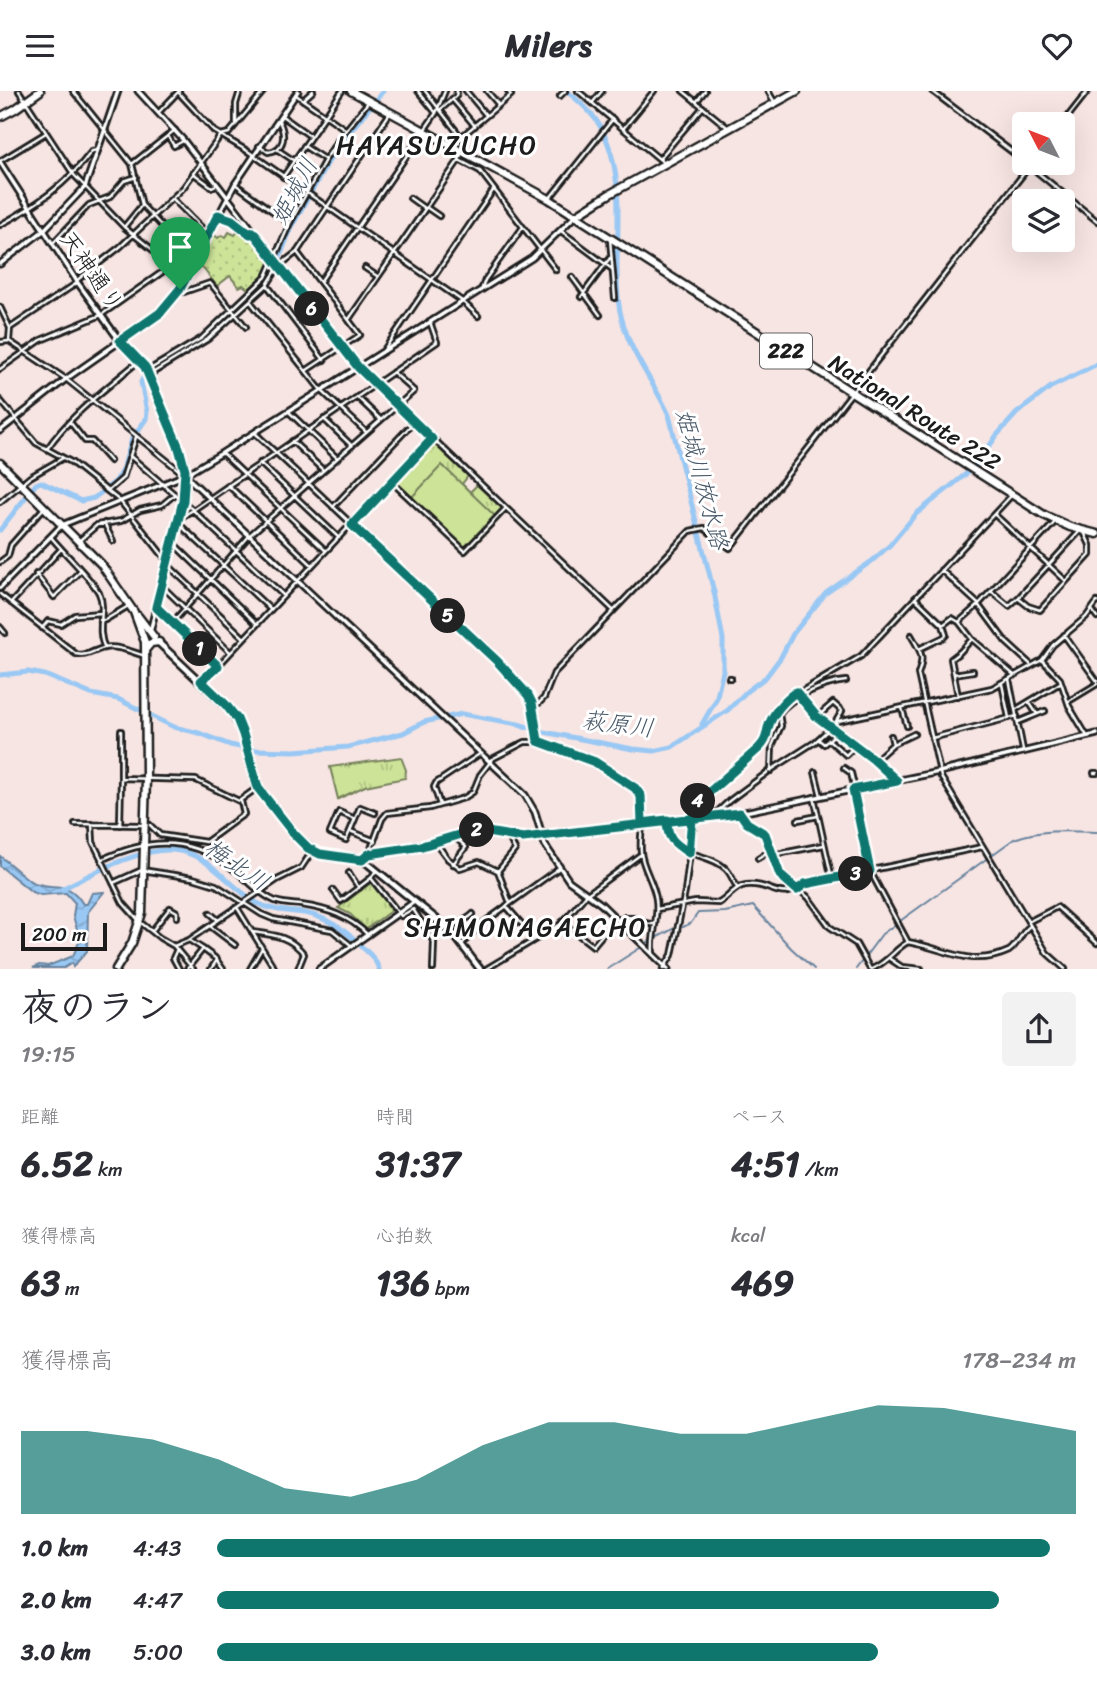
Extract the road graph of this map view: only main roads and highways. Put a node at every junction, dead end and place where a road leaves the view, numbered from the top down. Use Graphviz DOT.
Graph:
graph roads {
  1 [pos="40,91"];
  2 [pos="351,91"];
  3 [pos="797,91"];
  4 [pos="0,117"];
  5 [pos="586,208"];
  6 [pos="575,216"];
  7 [pos="587,225"];
  8 [pos="0,463"];
  9 [pos="1097,534"];
  10 [pos="132,609"];
  11 [pos="153,622"];
  12 [pos="144,623"];
  13 [pos="144,637"];
  14 [pos="154,637"];
  15 [pos="146,653"];
  16 [pos="116,968"];
  17 [pos="480,968"];
  1 -- 4 [label="highway"];
  2 -- 6 [label="highway, 222"];
  3 -- 5 [label="highway"];
  5 -- 6 [label="highway"];
  5 -- 7 [label="highway"];
  6 -- 7 [label="highway, 222"];
  7 -- 9 [label="highway, National Route 222 / 222"];
  8 -- 10 [label="highway"];
  10 -- 12 [label="highway"];
  10 -- 13 [label="highway"];
  11 -- 12 [label="highway"];
  12 -- 14 [label="highway"];
  13 -- 14 [label="main road"];
  13 -- 15 [label="highway"];
  14 -- 15 [label="highway"];
  14 -- 17 [label="main road"];
  15 -- 16 [label="highway"];
}
